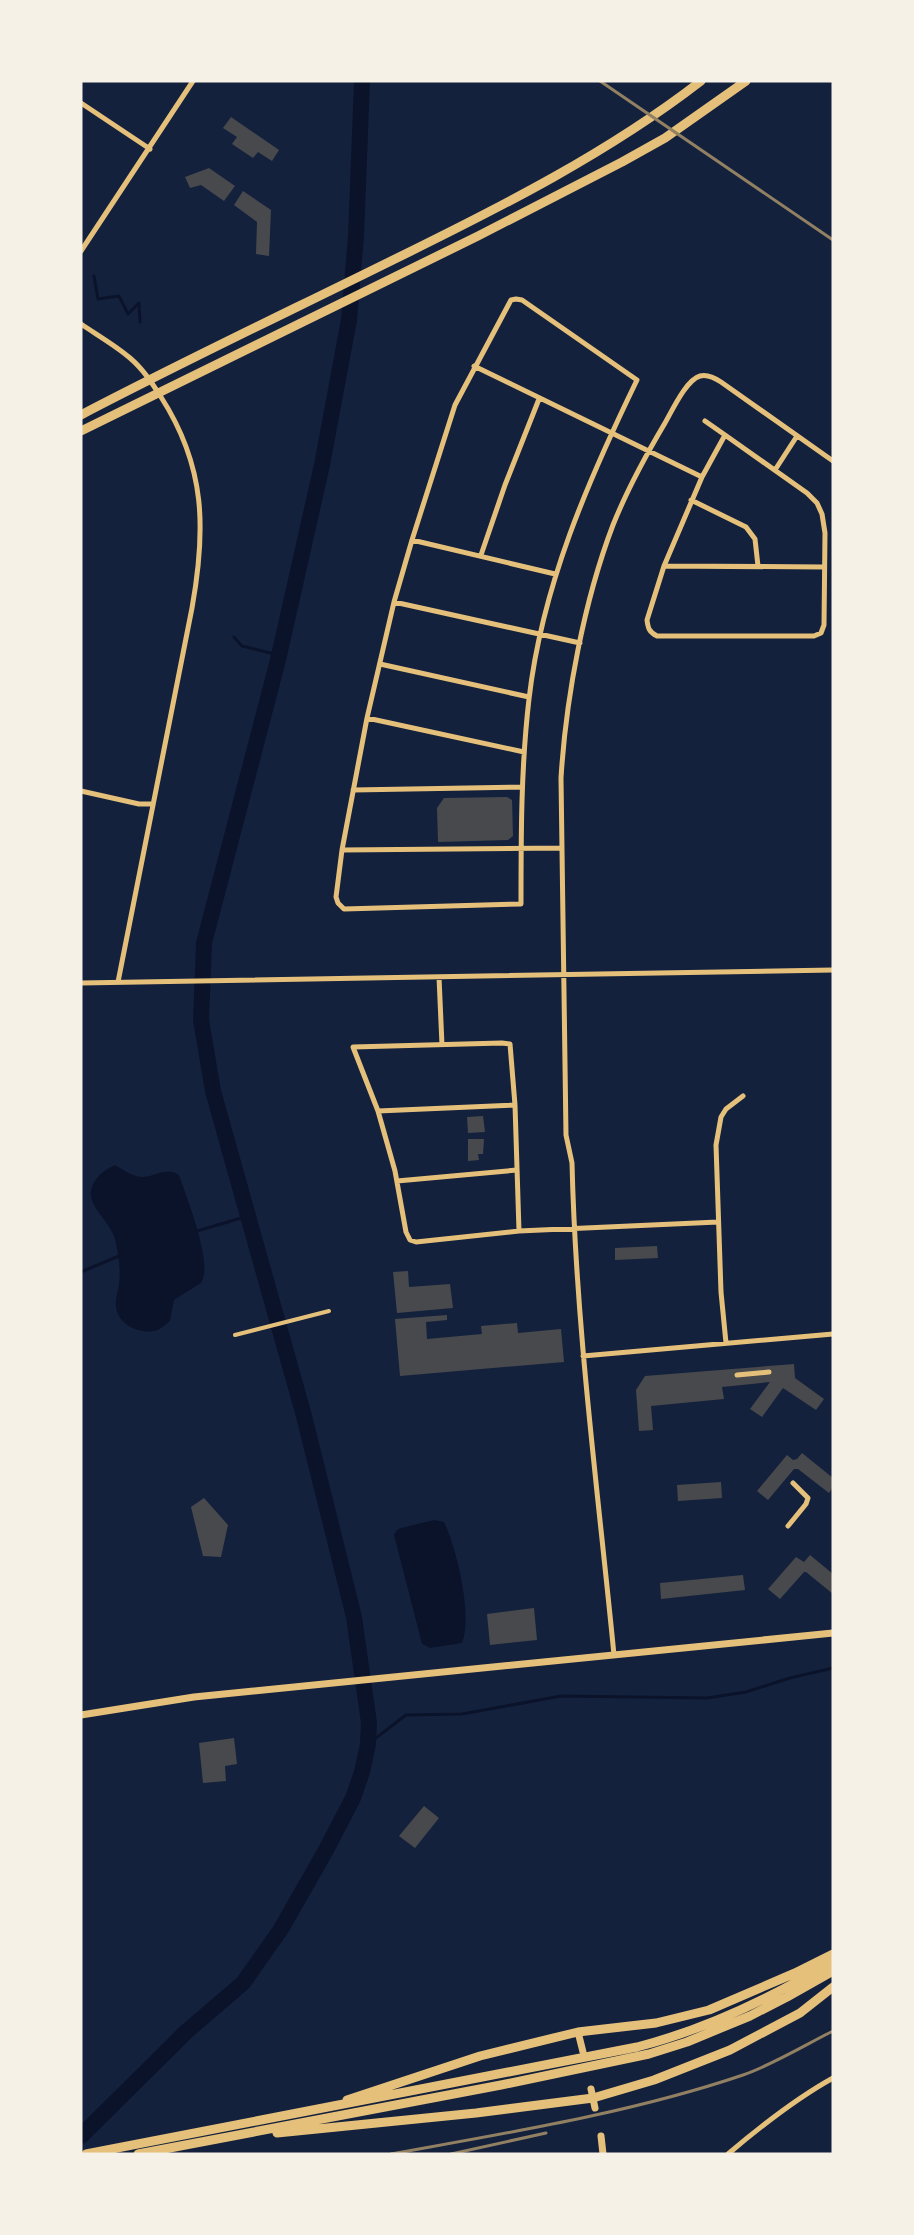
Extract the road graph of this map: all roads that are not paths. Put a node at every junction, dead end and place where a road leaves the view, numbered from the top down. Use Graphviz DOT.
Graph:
graph roads {
  1 [pos="193,81"];
  2 [pos="701,81"];
  3 [pos="746,81"];
  4 [pos="81,103"];
  5 [pos="150,149"];
  6 [pos="81,251"];
  7 [pos="81,324"];
  8 [pos="474,366"];
  9 [pos="539,399"];
  10 [pos="81,415"];
  11 [pos="705,421"];
  12 [pos="81,431"];
  13 [pos="612,433"];
  14 [pos="725,435"];
  15 [pos="797,436"];
  16 [pos="649,451"];
  17 [pos="833,461"];
  18 [pos="775,471"];
  19 [pos="702,477"];
  20 [pos="692,500"];
  21 [pos="412,540"];
  22 [pos="482,555"];
  23 [pos="664,566"];
  24 [pos="758,566"];
  25 [pos="824,567"];
  26 [pos="555,574"];
  27 [pos="394,602"];
  28 [pos="541,634"];
  29 [pos="580,643"];
  30 [pos="380,664"];
  31 [pos="529,697"];
  32 [pos="368,718"];
  33 [pos="524,752"];
  34 [pos="521,787"];
  35 [pos="353,790"];
  36 [pos="81,791"];
  37 [pos="152,804"];
  38 [pos="521,848"];
  39 [pos="561,848"];
  40 [pos="342,850"];
  41 [pos="833,970"];
  42 [pos="565,975"];
  43 [pos="439,977"];
  44 [pos="118,982"];
  45 [pos="81,983"];
  46 [pos="442,1045"];
  47 [pos="743,1096"];
  48 [pos="514,1105"];
  49 [pos="378,1111"];
  50 [pos="517,1170"];
  51 [pos="397,1181"];
  52 [pos="718,1222"];
  53 [pos="574,1228"];
  54 [pos="519,1231"];
  55 [pos="329,1311"];
  56 [pos="833,1334"];
  57 [pos="235,1335"];
  58 [pos="726,1343"];
  59 [pos="583,1356"];
  60 [pos="769,1372"];
  61 [pos="738,1375"];
  62 [pos="793,1483"];
  63 [pos="788,1526"];
  64 [pos="833,1634"];
  65 [pos="614,1655"];
  66 [pos="81,1715"];
  67 [pos="833,1954"];
  68 [pos="833,1961"];
  69 [pos="833,1971"];
  70 [pos="833,1987"];
  71 [pos="578,2032"];
  72 [pos="583,2052"];
  73 [pos="833,2078"];
  74 [pos="592,2093"];
  75 [pos="596,2108"];
  76 [pos="274,2119"];
  77 [pos="601,2136"];
  78 [pos="221,2138"];
  79 [pos="155,2146"];
  80 [pos="86,2154"];
  81 [pos="138,2154"];
  82 [pos="603,2154"];
  83 [pos="728,2154"];
  1 -- 5 [label="street"];
  2 -- 10 [label="main road"];
  3 -- 12 [label="main road"];
  4 -- 5 [label="street"];
  5 -- 6 [label="street"];
  7 -- 37 [label="street"];
  8 -- 9 [label="street"];
  8 -- 13 [label="street"];
  8 -- 21 [label="street"];
  9 -- 13 [label="street"];
  9 -- 22 [label="street"];
  11 -- 14 [label="street"];
  13 -- 16 [label="street"];
  13 -- 26 [label="street"];
  14 -- 18 [label="street"];
  14 -- 19 [label="street"];
  15 -- 16 [label="street"];
  15 -- 17 [label="street"];
  15 -- 18 [label="street"];
  16 -- 19 [label="street"];
  16 -- 29 [label="street"];
  18 -- 25 [label="street"];
  19 -- 20 [label="street"];
  20 -- 23 [label="street"];
  20 -- 24 [label="street"];
  21 -- 22 [label="street"];
  21 -- 27 [label="street"];
  22 -- 26 [label="street"];
  23 -- 24 [label="street"];
  23 -- 25 [label="street"];
  24 -- 25 [label="street"];
  26 -- 28 [label="street"];
  27 -- 28 [label="street"];
  27 -- 30 [label="street"];
  28 -- 29 [label="street"];
  28 -- 31 [label="street"];
  29 -- 39 [label="street"];
  30 -- 31 [label="street"];
  30 -- 32 [label="street"];
  31 -- 33 [label="street"];
  32 -- 33 [label="street"];
  32 -- 35 [label="street"];
  33 -- 34 [label="street"];
  34 -- 35 [label="street"];
  34 -- 38 [label="street"];
  35 -- 40 [label="street"];
  36 -- 37 [label="street"];
  37 -- 44 [label="street"];
  38 -- 39 [label="street"];
  38 -- 40 [label="street"];
  38 -- 40 [label="street"];
  39 -- 42 [label="street"];
  41 -- 42 [label="street"];
  42 -- 43 [label="street"];
  42 -- 53 [label="street"];
  43 -- 44 [label="street"];
  43 -- 46 [label="street"];
  44 -- 45 [label="street"];
  46 -- 48 [label="street"];
  46 -- 49 [label="street"];
  47 -- 52 [label="street"];
  48 -- 49 [label="street"];
  48 -- 50 [label="street"];
  49 -- 51 [label="street"];
  50 -- 51 [label="street"];
  50 -- 54 [label="street"];
  51 -- 54 [label="street"];
  52 -- 53 [label="street"];
  52 -- 58 [label="street"];
  53 -- 54 [label="street"];
  53 -- 59 [label="street"];
  55 -- 57 [label="street"];
  56 -- 58 [label="street"];
  58 -- 59 [label="street"];
  59 -- 65 [label="street"];
  60 -- 61 [label="street"];
  62 -- 63 [label="street"];
  64 -- 65 [label="street"];
  65 -- 66 [label="street"];
  67 -- 71 [label="main road"];
  68 -- 76 [label="main road"];
  69 -- 78 [label="main road"];
  70 -- 74 [label="main road"];
  71 -- 72 [label="street"];
  71 -- 76 [label="main road"];
  73 -- 83 [label="street"];
  74 -- 75 [label="street"];
  74 -- 78 [label="main road"];
  76 -- 79 [label="main road"];
  77 -- 82 [label="street"];
  78 -- 79 [label="main road"];
  79 -- 80 [label="main road"];
  79 -- 81 [label="main road"];
}
